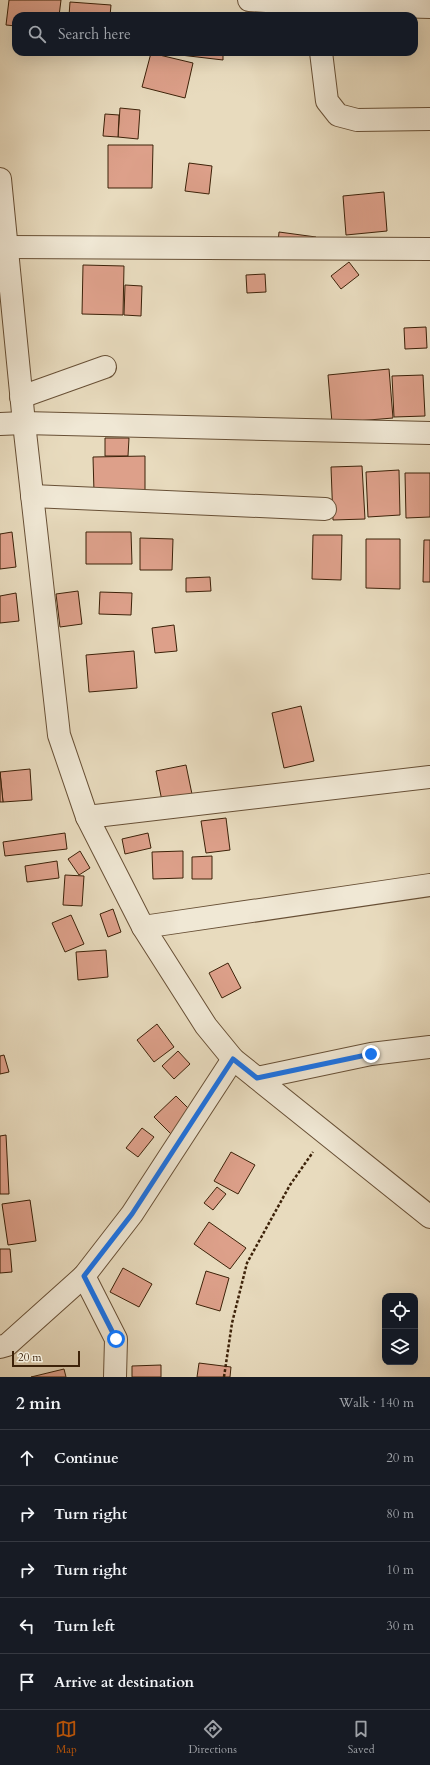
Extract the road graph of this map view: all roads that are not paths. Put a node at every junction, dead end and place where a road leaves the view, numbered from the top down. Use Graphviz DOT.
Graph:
graph roads {
  1 [pos="248,0"];
  2 [pos="430,7"];
  3 [pos="315,10"];
  4 [pos="321,56"];
  5 [pos="430,119"];
  6 [pos="0,179"];
  7 [pos="7,247"];
  8 [pos="430,250"];
  9 [pos="104,367"];
  10 [pos="21,397"];
  11 [pos="24,423"];
  12 [pos="0,424"];
  13 [pos="430,433"];
  14 [pos="32,496"];
  15 [pos="325,510"];
  16 [pos="430,777"];
  17 [pos="87,817"];
  18 [pos="430,885"];
  19 [pos="144,927"];
  20 [pos="430,1047"];
  21 [pos="233,1059"];
  22 [pos="257,1078"];
  23 [pos="425,1209"];
  24 [pos="84,1276"];
  25 [pos="0,1347"];
  26 [pos="116,1377"];
  1 -- 3 [label="street"];
  2 -- 3 [label="street"];
  4 -- 5 [label="street"];
  6 -- 7 [label="street"];
  7 -- 8 [label="street"];
  7 -- 10 [label="street"];
  9 -- 10 [label="street"];
  10 -- 11 [label="street"];
  11 -- 12 [label="street"];
  11 -- 13 [label="street"];
  11 -- 14 [label="street"];
  14 -- 15 [label="street"];
  14 -- 17 [label="street"];
  16 -- 17 [label="street"];
  17 -- 19 [label="street"];
  18 -- 19 [label="street"];
  19 -- 21 [label="street"];
  20 -- 22 [label="street"];
  21 -- 22 [label="street"];
  21 -- 24 [label="street"];
  22 -- 23 [label="street"];
  24 -- 25 [label="street"];
  24 -- 26 [label="street"];
}
